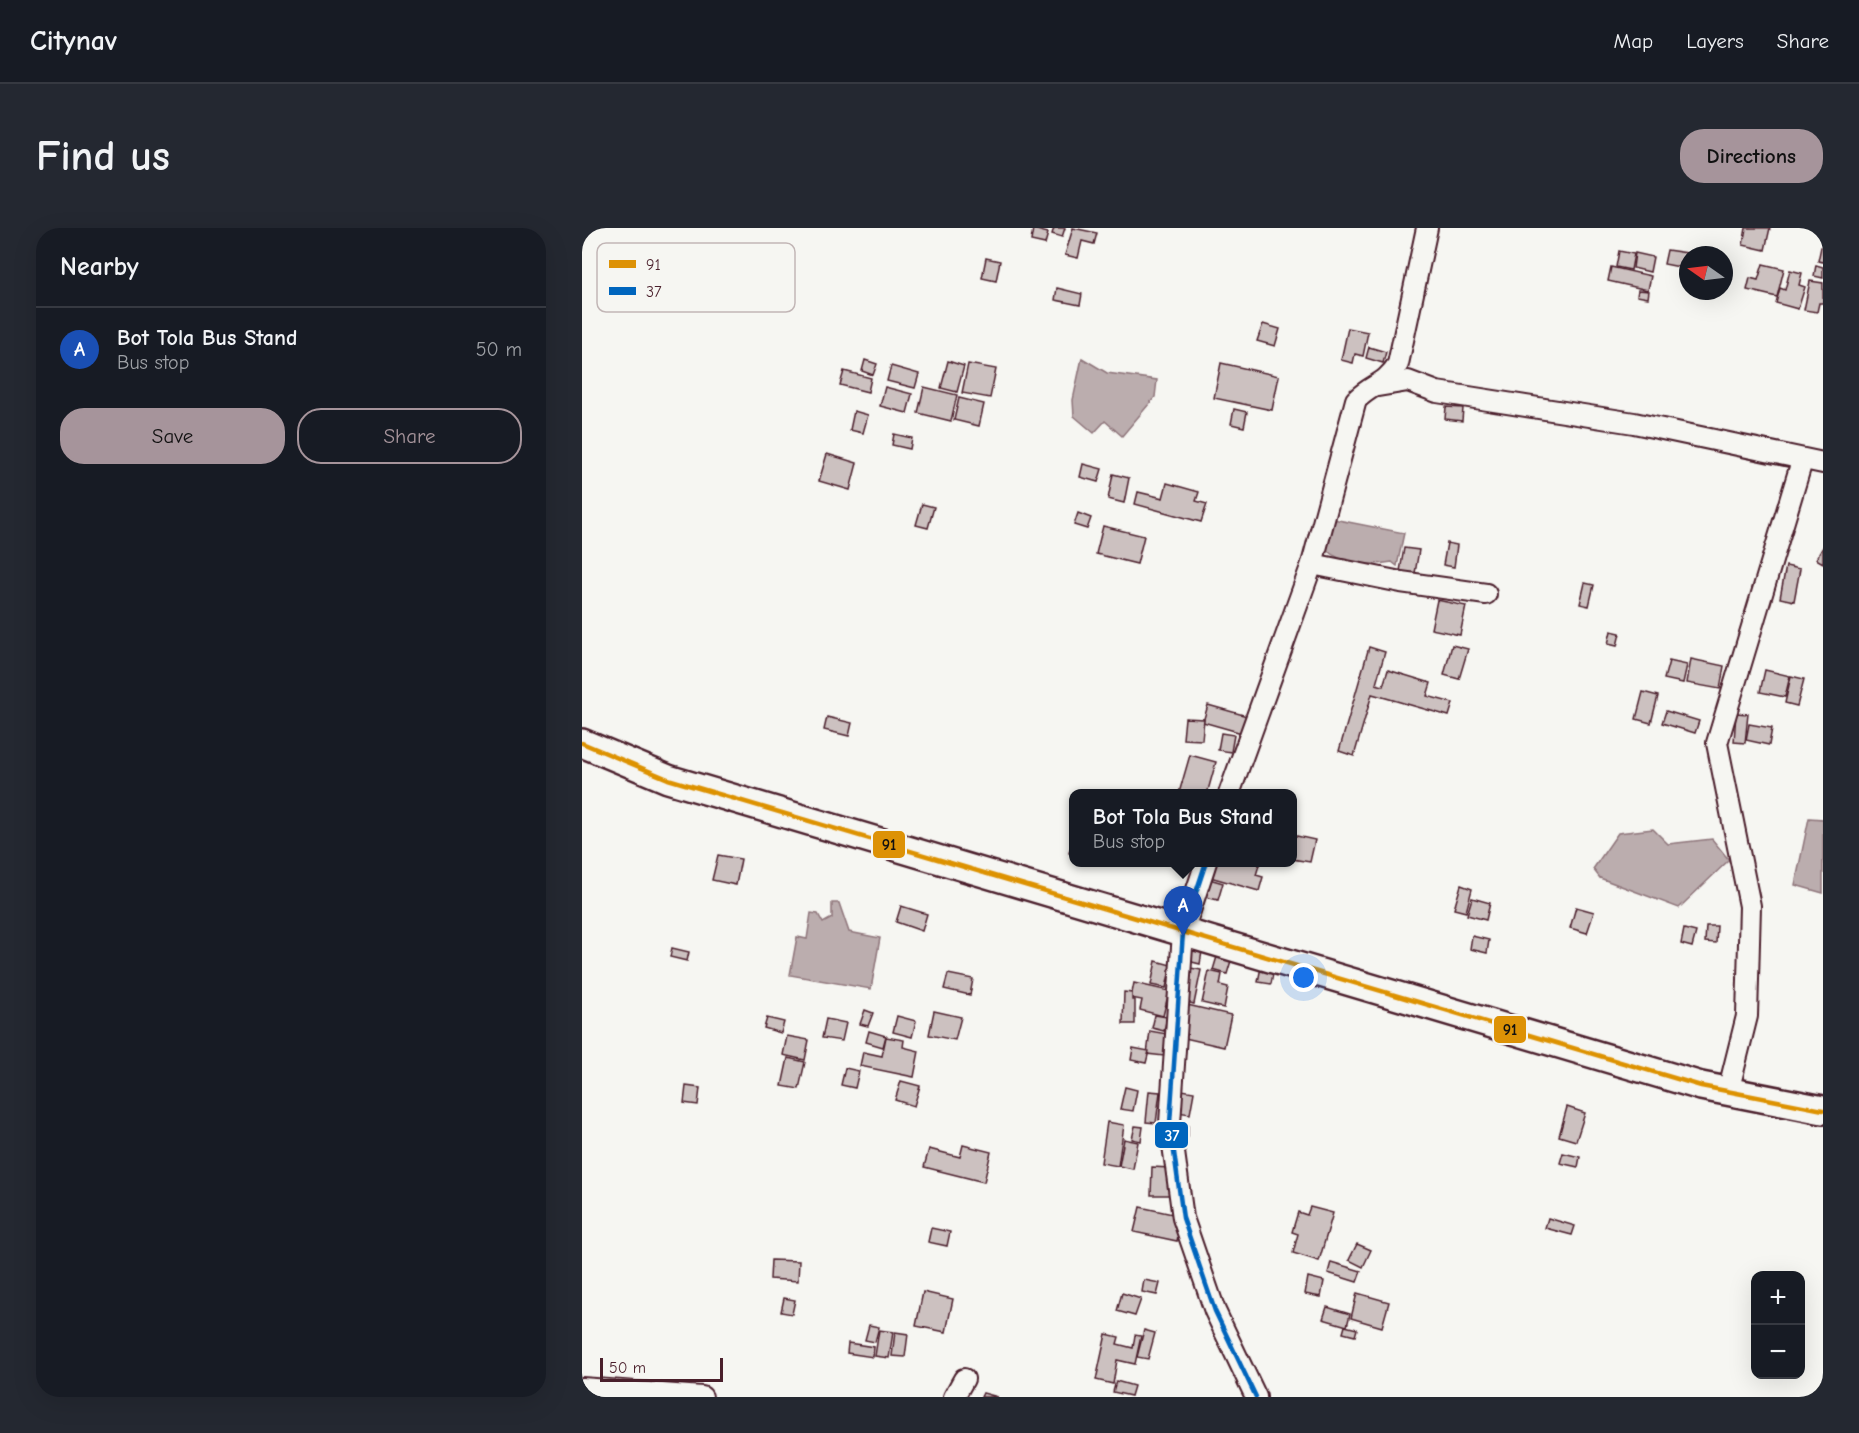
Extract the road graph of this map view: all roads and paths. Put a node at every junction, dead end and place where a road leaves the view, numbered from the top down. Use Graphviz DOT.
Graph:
graph roads {
  1 [pos="1427,228"];
  2 [pos="1378,386"];
  3 [pos="1802,461"];
  4 [pos="1823,464"];
  5 [pos="1312,564"];
  6 [pos="1486,594"];
  7 [pos="582,743"];
  8 [pos="1231,789"];
  9 [pos="1204,867"];
  10 [pos="1183,932"];
  11 [pos="1728,1092"];
  12 [pos="1823,1110"];
  13 [pos="964,1379"];
  14 [pos="582,1389"];
  15 [pos="702,1397"];
  16 [pos="954,1397"];
  17 [pos="1257,1397"];
  1 -- 2 [label="street"];
  2 -- 3 [label="street"];
  2 -- 5 [label="street"];
  3 -- 4 [label="street"];
  3 -- 11 [label="street"];
  5 -- 6 [label="street"];
  5 -- 8 [label="street"];
  7 -- 10 [label="main road"];
  9 -- 10 [label="street"];
  10 -- 11 [label="main road"];
  10 -- 17 [label="street"];
  11 -- 12 [label="main road"];
  13 -- 16 [label="street"];
  14 -- 15 [label="street"];
}
